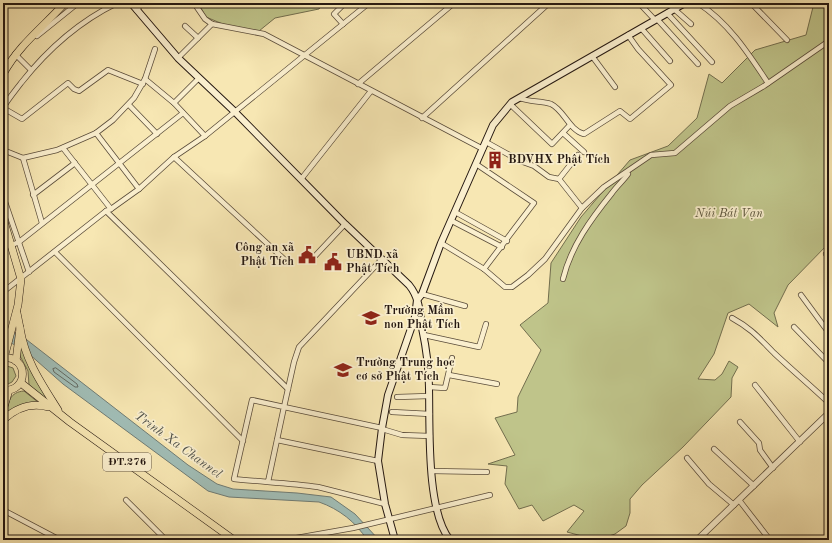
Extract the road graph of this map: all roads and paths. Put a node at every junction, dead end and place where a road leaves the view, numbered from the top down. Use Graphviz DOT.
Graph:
graph roads {
  1 [pos="65,3"];
  2 [pos="78,3"];
  3 [pos="117,3"];
  4 [pos="131,3"];
  5 [pos="140,3"];
  6 [pos="194,3"];
  7 [pos="345,3"];
  8 [pos="369,3"];
  9 [pos="454,3"];
  10 [pos="549,3"];
  11 [pos="639,3"];
  12 [pos="685,3"];
  13 [pos="698,3"];
  14 [pos="752,3"];
  15 [pos="674,9"];
  16 [pos="137,10"];
  17 [pos="667,13"];
  18 [pos="656,19"];
  19 [pos="212,24"];
  20 [pos="343,24"];
  21 [pos="691,24"];
  22 [pos="185,26"];
  23 [pos="640,28"];
  24 [pos="628,35"];
  25 [pos="198,38"];
  26 [pos="787,40"];
  27 [pos="829,41"];
  28 [pos="155,49"];
  29 [pos="17,55"];
  30 [pos="303,55"];
  31 [pos="592,56"];
  32 [pos="178,58"];
  33 [pos="670,61"];
  34 [pos="712,62"];
  35 [pos="698,64"];
  36 [pos="32,70"];
  37 [pos="3,74"];
  38 [pos="199,78"];
  39 [pos="146,79"];
  40 [pos="768,83"];
  41 [pos="143,84"];
  42 [pos="358,84"];
  43 [pos="615,87"];
  44 [pos="371,91"];
  45 [pos="519,98"];
  46 [pos="174,103"];
  47 [pos="510,104"];
  48 [pos="129,105"];
  49 [pos="3,108"];
  50 [pos="235,112"];
  51 [pos="183,113"];
  52 [pos="422,118"];
  53 [pos="570,124"];
  54 [pos="96,133"];
  55 [pos="563,133"];
  56 [pos="156,134"];
  57 [pos="205,136"];
  58 [pos="486,142"];
  59 [pos="63,148"];
  60 [pos="483,149"];
  61 [pos="3,151"];
  62 [pos="584,152"];
  63 [pos="578,155"];
  64 [pos="174,157"];
  65 [pos="23,158"];
  66 [pos="75,163"];
  67 [pos="119,164"];
  68 [pos="476,164"];
  69 [pos="630,171"];
  70 [pos="302,178"];
  71 [pos="559,179"];
  72 [pos="92,184"];
  73 [pos="139,189"];
  74 [pos="33,195"];
  75 [pos="3,196"];
  76 [pos="582,208"];
  77 [pos="109,210"];
  78 [pos="455,212"];
  79 [pos="3,218"];
  80 [pos="452,221"];
  81 [pos="42,223"];
  82 [pos="345,224"];
  83 [pos="507,241"];
  84 [pos="19,242"];
  85 [pos="441,243"];
  86 [pos="12,245"];
  87 [pos="502,247"];
  88 [pos="55,252"];
  89 [pos="315,256"];
  90 [pos="382,259"];
  91 [pos="286,261"];
  92 [pos="484,269"];
  93 [pos="29,272"];
  94 [pos="21,279"];
  95 [pos="563,279"];
  96 [pos="3,292"];
  97 [pos="801,295"];
  98 [pos="420,296"];
  99 [pos="465,306"];
  100 [pos="16,310"];
  101 [pos="732,318"];
  102 [pos="486,324"];
  103 [pos="794,327"];
  104 [pos="20,328"];
  105 [pos="829,333"];
  106 [pos="424,335"];
  107 [pos="6,341"];
  108 [pos="3,358"];
  109 [pos="452,358"];
  110 [pos="16,361"];
  111 [pos="829,363"];
  112 [pos="449,375"];
  113 [pos="20,383"];
  114 [pos="497,384"];
  115 [pos="755,385"];
  116 [pos="429,387"];
  117 [pos="288,389"];
  118 [pos="6,390"];
  119 [pos="429,396"];
  120 [pos="397,397"];
  121 [pos="829,403"];
  122 [pos="284,407"];
  123 [pos="52,408"];
  124 [pos="3,410"];
  125 [pos="392,412"];
  126 [pos="829,413"];
  127 [pos="60,414"];
  128 [pos="430,414"];
  129 [pos="3,420"];
  130 [pos="740,422"];
  131 [pos="382,429"];
  132 [pos="430,436"];
  133 [pos="277,440"];
  134 [pos="243,441"];
  135 [pos="800,442"];
  136 [pos="714,449"];
  137 [pos="687,458"];
  138 [pos="378,461"];
  139 [pos="773,468"];
  140 [pos="432,471"];
  141 [pos="487,472"];
  142 [pos="268,482"];
  143 [pos="754,486"];
  144 [pos="490,495"];
  145 [pos="126,500"];
  146 [pos="739,500"];
  147 [pos="385,504"];
  148 [pos="734,505"];
  149 [pos="436,508"];
  150 [pos="3,510"];
  151 [pos="389,520"];
  152 [pos="60,540"];
  153 [pos="166,540"];
  154 [pos="234,540"];
  155 [pos="286,540"];
  156 [pos="395,540"];
  157 [pos="450,540"];
  158 [pos="697,540"];
  159 [pos="770,540"];
  1 -- 29 [label="main road"];
  2 -- 29 [label="street"];
  3 -- 36 [label="street"];
  4 -- 16 [label="main road"];
  5 -- 16 [label="street"];
  6 -- 19 [label="street"];
  7 -- 20 [label="street"];
  8 -- 20 [label="street"];
  9 -- 42 [label="street"];
  10 -- 52 [label="street"];
  11 -- 18 [label="street"];
  12 -- 15 [label="main road"];
  13 -- 40 [label="street"];
  14 -- 26 [label="street"];
  15 -- 17 [label="main road"];
  15 -- 21 [label="street"];
  16 -- 32 [label="main road"];
  17 -- 18 [label="main road"];
  17 -- 34 [label="street"];
  18 -- 23 [label="main road"];
  18 -- 35 [label="street"];
  19 -- 25 [label="street"];
  19 -- 30 [label="street"];
  20 -- 30 [label="street"];
  22 -- 25 [label="street"];
  23 -- 24 [label="main road"];
  23 -- 33 [label="street"];
  24 -- 31 [label="main road"];
  24 -- 53 [label="street"];
  25 -- 32 [label="street"];
  27 -- 40 [label="street"];
  28 -- 39 [label="street"];
  29 -- 36 [label="street"];
  29 -- 37 [label="main road"];
  30 -- 42 [label="street"];
  30 -- 50 [label="street"];
  31 -- 43 [label="street"];
  31 -- 45 [label="main road"];
  32 -- 38 [label="main road"];
  36 -- 49 [label="street"];
  38 -- 46 [label="street"];
  38 -- 50 [label="main road"];
  39 -- 41 [label="street"];
  39 -- 46 [label="street"];
  40 -- 69 [label="street"];
  41 -- 48 [label="street"];
  41 -- 49 [label="street"];
  42 -- 44 [label="street"];
  44 -- 52 [label="street"];
  44 -- 70 [label="street"];
  45 -- 47 [label="main road"];
  45 -- 53 [label="street"];
  46 -- 51 [label="street"];
  47 -- 55 [label="street"];
  47 -- 58 [label="main road"];
  48 -- 54 [label="street"];
  48 -- 56 [label="street"];
  50 -- 57 [label="street"];
  50 -- 70 [label="main road"];
  51 -- 56 [label="street"];
  51 -- 57 [label="street"];
  52 -- 60 [label="street"];
  53 -- 55 [label="street"];
  54 -- 59 [label="street"];
  54 -- 67 [label="street"];
  55 -- 62 [label="street"];
  56 -- 67 [label="street"];
  57 -- 64 [label="street"];
  58 -- 60 [label="main road"];
  58 -- 71 [label="street"];
  59 -- 65 [label="street"];
  59 -- 66 [label="street"];
  60 -- 68 [label="main road"];
  61 -- 65 [label="street"];
  63 -- 71 [label="street"];
  64 -- 73 [label="street"];
  64 -- 91 [label="street"];
  65 -- 74 [label="street"];
  66 -- 72 [label="street"];
  66 -- 74 [label="street"];
  67 -- 72 [label="street"];
  67 -- 73 [label="street"];
  68 -- 78 [label="main road"];
  68 -- 83 [label="street"];
  69 -- 76 [label="street"];
  69 -- 95 [label="street"];
  70 -- 82 [label="main road"];
  71 -- 76 [label="street"];
  72 -- 77 [label="street"];
  72 -- 81 [label="street"];
  73 -- 77 [label="street"];
  74 -- 81 [label="street"];
  75 -- 84 [label="street"];
  76 -- 92 [label="street"];
  77 -- 88 [label="street"];
  77 -- 117 [label="street"];
  78 -- 80 [label="main road"];
  78 -- 83 [label="street"];
  79 -- 86 [label="main road"];
  80 -- 85 [label="main road"];
  80 -- 87 [label="street"];
  81 -- 84 [label="street"];
  82 -- 89 [label="street"];
  82 -- 90 [label="main road"];
  83 -- 87 [label="street"];
  84 -- 86 [label="street"];
  84 -- 93 [label="street"];
  85 -- 92 [label="street"];
  85 -- 98 [label="main road"];
  86 -- 94 [label="main road"];
  87 -- 92 [label="street"];
  88 -- 93 [label="street"];
  88 -- 134 [label="street"];
  90 -- 98 [label="main road"];
  90 -- 117 [label="street"];
  93 -- 94 [label="street"];
  94 -- 96 [label="street"];
  94 -- 100 [label="main road"];
  97 -- 105 [label="street"];
  98 -- 99 [label="street"];
  98 -- 106 [label="main road"];
  98 -- 131 [label="main road"];
  100 -- 104 [label="main road"];
  100 -- 107 [label="main road"];
  101 -- 121 [label="street"];
  102 -- 106 [label="street"];
  103 -- 111 [label="street"];
  104 -- 110 [label="main road"];
  104 -- 127 [label="main road"];
  106 -- 116 [label="main road"];
  107 -- 108 [label="main road"];
  108 -- 110 [label="main road"];
  109 -- 112 [label="street"];
  110 -- 113 [label="main road"];
  112 -- 114 [label="street"];
  112 -- 116 [label="street"];
  113 -- 118 [label="main road"];
  113 -- 123 [label="main road, ĐT.276"];
  115 -- 135 [label="street"];
  116 -- 119 [label="main road"];
  117 -- 122 [label="street"];
  118 -- 124 [label="main road"];
  119 -- 120 [label="street"];
  119 -- 128 [label="main road"];
  122 -- 131 [label="street"];
  122 -- 133 [label="street"];
  122 -- 134 [label="street"];
  123 -- 127 [label="main road, ĐT.276"];
  123 -- 129 [label="main road"];
  125 -- 128 [label="street"];
  126 -- 135 [label="street"];
  127 -- 154 [label="main road, ĐT.276"];
  128 -- 132 [label="main road"];
  130 -- 139 [label="street"];
  131 -- 132 [label="street"];
  131 -- 138 [label="main road"];
  132 -- 140 [label="main road"];
  133 -- 138 [label="street"];
  133 -- 142 [label="street"];
  134 -- 142 [label="street"];
  135 -- 139 [label="street"];
  136 -- 143 [label="street"];
  137 -- 148 [label="street"];
  138 -- 147 [label="main road"];
  139 -- 143 [label="street"];
  140 -- 141 [label="street"];
  140 -- 149 [label="main road"];
  142 -- 147 [label="street"];
  143 -- 146 [label="street"];
  144 -- 149 [label="street"];
  145 -- 153 [label="street"];
  146 -- 148 [label="street"];
  146 -- 159 [label="street"];
  147 -- 151 [label="main road"];
  148 -- 158 [label="street"];
  149 -- 151 [label="street"];
  149 -- 157 [label="main road"];
  150 -- 152 [label="street"];
  151 -- 155 [label="street"];
  151 -- 156 [label="main road"];
}
